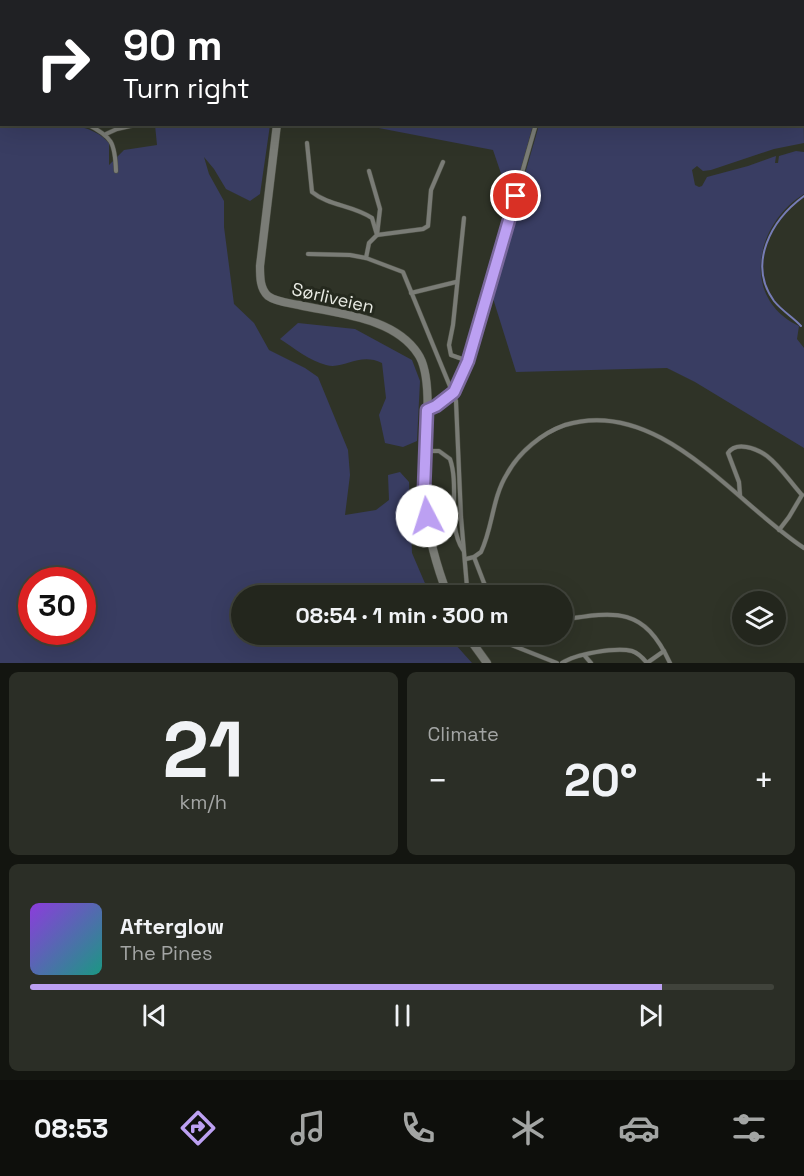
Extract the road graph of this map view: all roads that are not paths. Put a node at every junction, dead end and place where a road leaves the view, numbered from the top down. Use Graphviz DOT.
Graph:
graph roads {
  1 [pos="91,126"];
  2 [pos="130,126"];
  3 [pos="277,126"];
  4 [pos="535,126"];
  5 [pos="106,134"];
  6 [pos="308,143"];
  7 [pos="443,162"];
  8 [pos="116,171"];
  9 [pos="369,171"];
  10 [pos="464,218"];
  11 [pos="377,235"];
  12 [pos="308,254"];
  13 [pos="366,258"];
  14 [pos="456,282"];
  15 [pos="411,293"];
  16 [pos="468,361"];
  17 [pos="454,392"];
  18 [pos="427,410"];
  19 [pos="425,452"];
  20 [pos="803,495"];
  21 [pos="741,496"];
  22 [pos="779,530"];
  23 [pos="804,548"];
  24 [pos="465,552"];
  25 [pos="474,557"];
  26 [pos="466,559"];
  27 [pos="444,585"];
  28 [pos="467,585"];
  29 [pos="485,585"];
  30 [pos="573,618"];
  31 [pos="474,645"];
  32 [pos="512,645"];
  33 [pos="664,651"];
  34 [pos="584,656"];
  35 [pos="487,663"];
  36 [pos="557,663"];
  37 [pos="562,663"];
  38 [pos="591,663"];
  39 [pos="647,663"];
  40 [pos="669,663"];
  1 -- 5 [label="lane"];
  2 -- 5 [label="lane"];
  3 -- 18 [label="street, Sørliveien"];
  4 -- 16 [label="lane"];
  5 -- 8 [label="lane"];
  6 -- 11 [label="lane"];
  7 -- 11 [label="lane"];
  9 -- 11 [label="lane"];
  10 -- 14 [label="lane"];
  11 -- 13 [label="lane"];
  12 -- 13 [label="lane"];
  13 -- 15 [label="lane"];
  14 -- 15 [label="lane"];
  14 -- 16 [label="lane"];
  15 -- 17 [label="lane"];
  16 -- 17 [label="lane"];
  17 -- 18 [label="lane"];
  17 -- 24 [label="lane"];
  18 -- 19 [label="street, Sørliveien"];
  19 -- 24 [label="lane"];
  19 -- 27 [label="street, Sørliveien"];
  20 -- 21 [label="lane"];
  20 -- 22 [label="lane"];
  21 -- 22 [label="lane"];
  21 -- 25 [label="lane"];
  22 -- 23 [label="lane"];
  24 -- 26 [label="lane"];
  25 -- 26 [label="lane"];
  25 -- 29 [label="lane"];
  26 -- 28 [label="lane"];
  30 -- 33 [label="lane"];
  31 -- 35 [label="street"];
  32 -- 36 [label="lane"];
  33 -- 39 [label="lane"];
  33 -- 40 [label="lane"];
  34 -- 37 [label="lane"];
  34 -- 38 [label="lane"];
  34 -- 39 [label="lane"];
}
